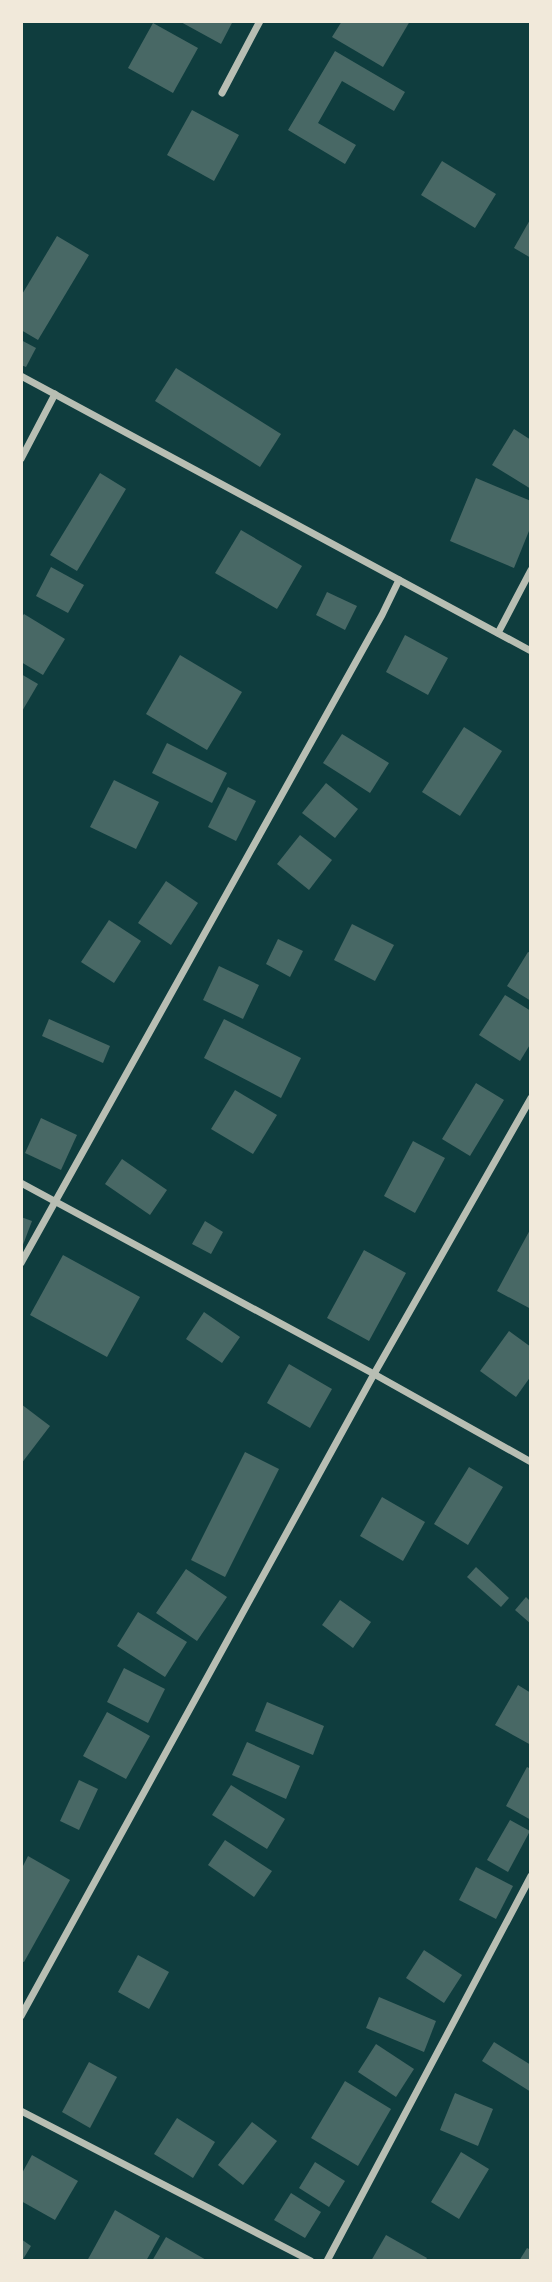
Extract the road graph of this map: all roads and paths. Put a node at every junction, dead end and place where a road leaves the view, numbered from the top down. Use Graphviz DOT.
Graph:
graph roads {
  1 [pos="260,21"];
  2 [pos="222,93"];
  3 [pos="21,376"];
  4 [pos="55,394"];
  5 [pos="21,459"];
  6 [pos="531,570"];
  7 [pos="399,580"];
  8 [pos="498,634"];
  9 [pos="531,651"];
  10 [pos="531,1098"];
  11 [pos="21,1183"];
  12 [pos="54,1201"];
  13 [pos="21,1263"];
  14 [pos="374,1374"];
  15 [pos="531,1462"];
  16 [pos="531,1876"];
  17 [pos="21,2016"];
  18 [pos="21,2110"];
  19 [pos="311,2261"];
  20 [pos="327,2261"];
  1 -- 2 [label="street"];
  3 -- 4 [label="street"];
  4 -- 5 [label="street"];
  4 -- 7 [label="street"];
  6 -- 8 [label="street"];
  7 -- 8 [label="street"];
  7 -- 12 [label="street"];
  8 -- 9 [label="street"];
  10 -- 14 [label="street"];
  11 -- 12 [label="street"];
  12 -- 13 [label="street"];
  12 -- 14 [label="street"];
  14 -- 15 [label="street"];
  14 -- 17 [label="street"];
  16 -- 20 [label="street"];
  18 -- 19 [label="street"];
}
